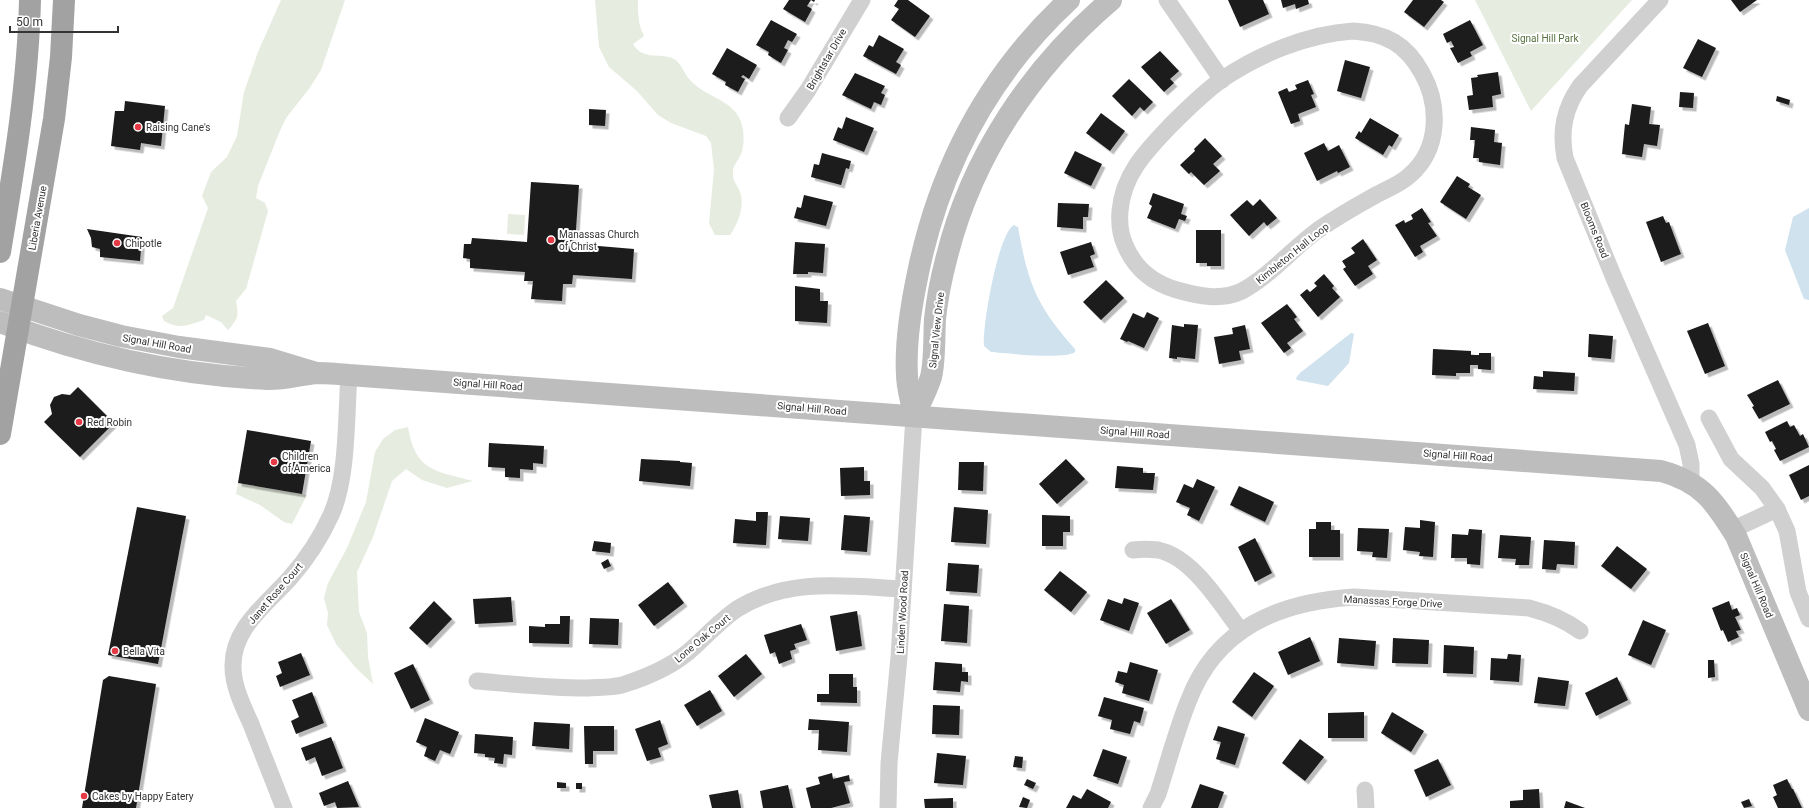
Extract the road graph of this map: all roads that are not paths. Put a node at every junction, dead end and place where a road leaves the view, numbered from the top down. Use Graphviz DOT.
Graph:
graph roads {
  1 [pos="30,0"];
  2 [pos="64,0"];
  3 [pos="862,0"];
  4 [pos="1069,0"];
  5 [pos="1111,0"];
  6 [pos="1167,0"];
  7 [pos="1660,0"];
  8 [pos="1222,80"];
  9 [pos="788,118"];
  10 [pos="0,252"];
  11 [pos="0,299"];
  12 [pos="21,307"];
  13 [pos="9,325"];
  14 [pos="318,373"];
  15 [pos="349,375"];
  16 [pos="914,416"];
  17 [pos="1709,418"];
  18 [pos="0,434"];
  19 [pos="1691,484"];
  20 [pos="1777,509"];
  21 [pos="1732,530"];
  22 [pos="1133,550"];
  23 [pos="903,589"];
  24 [pos="1809,619"];
  25 [pos="1580,631"];
  26 [pos="1240,632"];
  27 [pos="477,681"];
  28 [pos="1809,710"];
  29 [pos="1365,790"];
  30 [pos="284,808"];
  31 [pos="888,808"];
  32 [pos="1151,808"];
  33 [pos="1366,808"];
  1 -- 10 [label="highway"];
  2 -- 12 [label="highway, Liberia Avenue"];
  3 -- 9 [label="street, Brightstar Drive"];
  4 -- 16 [label="main road"];
  5 -- 16 [label="main road, Signal View Drive"];
  6 -- 8 [label="street"];
  7 -- 19 [label="street, Blooms Road"];
  8 -- 8 [label="street, Kimbleton Hall Loop"];
  11 -- 12 [label="main road, Signal Hill Road"];
  12 -- 13 [label="highway, Liberia Avenue"];
  12 -- 14 [label="main road, Signal Hill Road"];
  13 -- 14 [label="main road, Signal Hill Road"];
  13 -- 18 [label="highway, Liberia Avenue"];
  14 -- 15 [label="main road, Signal Hill Road"];
  15 -- 16 [label="main road, Signal Hill Road"];
  15 -- 30 [label="street, Janet Rose Court"];
  16 -- 19 [label="main road, Signal Hill Road"];
  16 -- 23 [label="street, Linden Wood Road"];
  17 -- 20 [label="street"];
  19 -- 21 [label="main road, Signal Hill Road"];
  20 -- 21 [label="street"];
  20 -- 24 [label="street"];
  21 -- 28 [label="main road, Signal Hill Road"];
  22 -- 26 [label="street"];
  23 -- 27 [label="street, Lone Oak Court"];
  23 -- 31 [label="street, Linden Wood Road"];
  25 -- 26 [label="street, Manassas Forge Drive"];
  26 -- 32 [label="street, Manassas Forge Drive"];
  29 -- 33 [label="street"];
}
